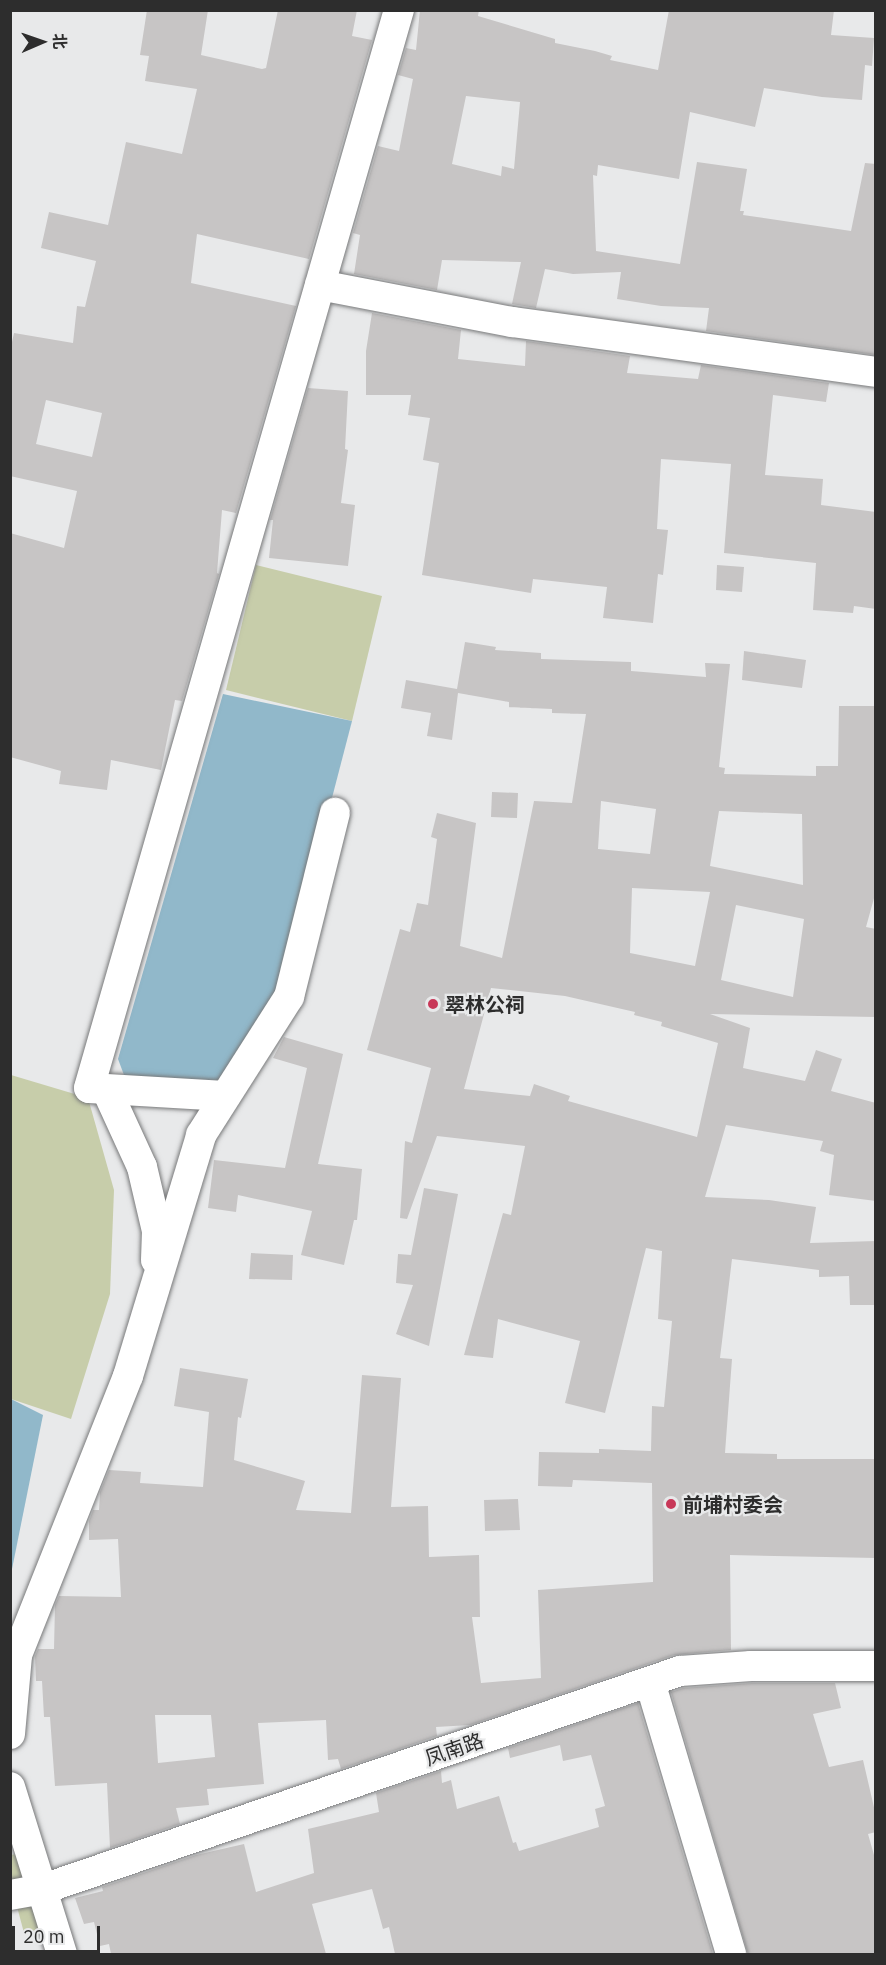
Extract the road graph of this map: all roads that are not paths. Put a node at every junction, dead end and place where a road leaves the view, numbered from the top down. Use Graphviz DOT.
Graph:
graph roads {
  1 [pos="399,10"];
  2 [pos="320,285"];
  3 [pos="876,372"];
  4 [pos="335,813"];
  5 [pos="109,1095"];
  6 [pos="225,1096"];
  7 [pos="155,1289"];
  8 [pos="876,1666"];
  9 [pos="650,1682"];
  10 [pos="10,1734"];
  11 [pos="10,1787"];
  12 [pos="43,1889"];
  13 [pos="10,1895"];
  14 [pos="62,1954"];
  15 [pos="731,1954"];
  1 -- 2 [label="street"];
  2 -- 3 [label="street"];
  2 -- 6 [label="street"];
  4 -- 6 [label="street"];
  5 -- 7 [label="street"];
  6 -- 7 [label="street"];
  7 -- 10 [label="street"];
  8 -- 9 [label="street, 凤南路"];
  9 -- 12 [label="street, 凤南路"];
  9 -- 15 [label="street"];
  11 -- 12 [label="street"];
  12 -- 13 [label="street, 凤南路"];
  12 -- 14 [label="street"];
}
